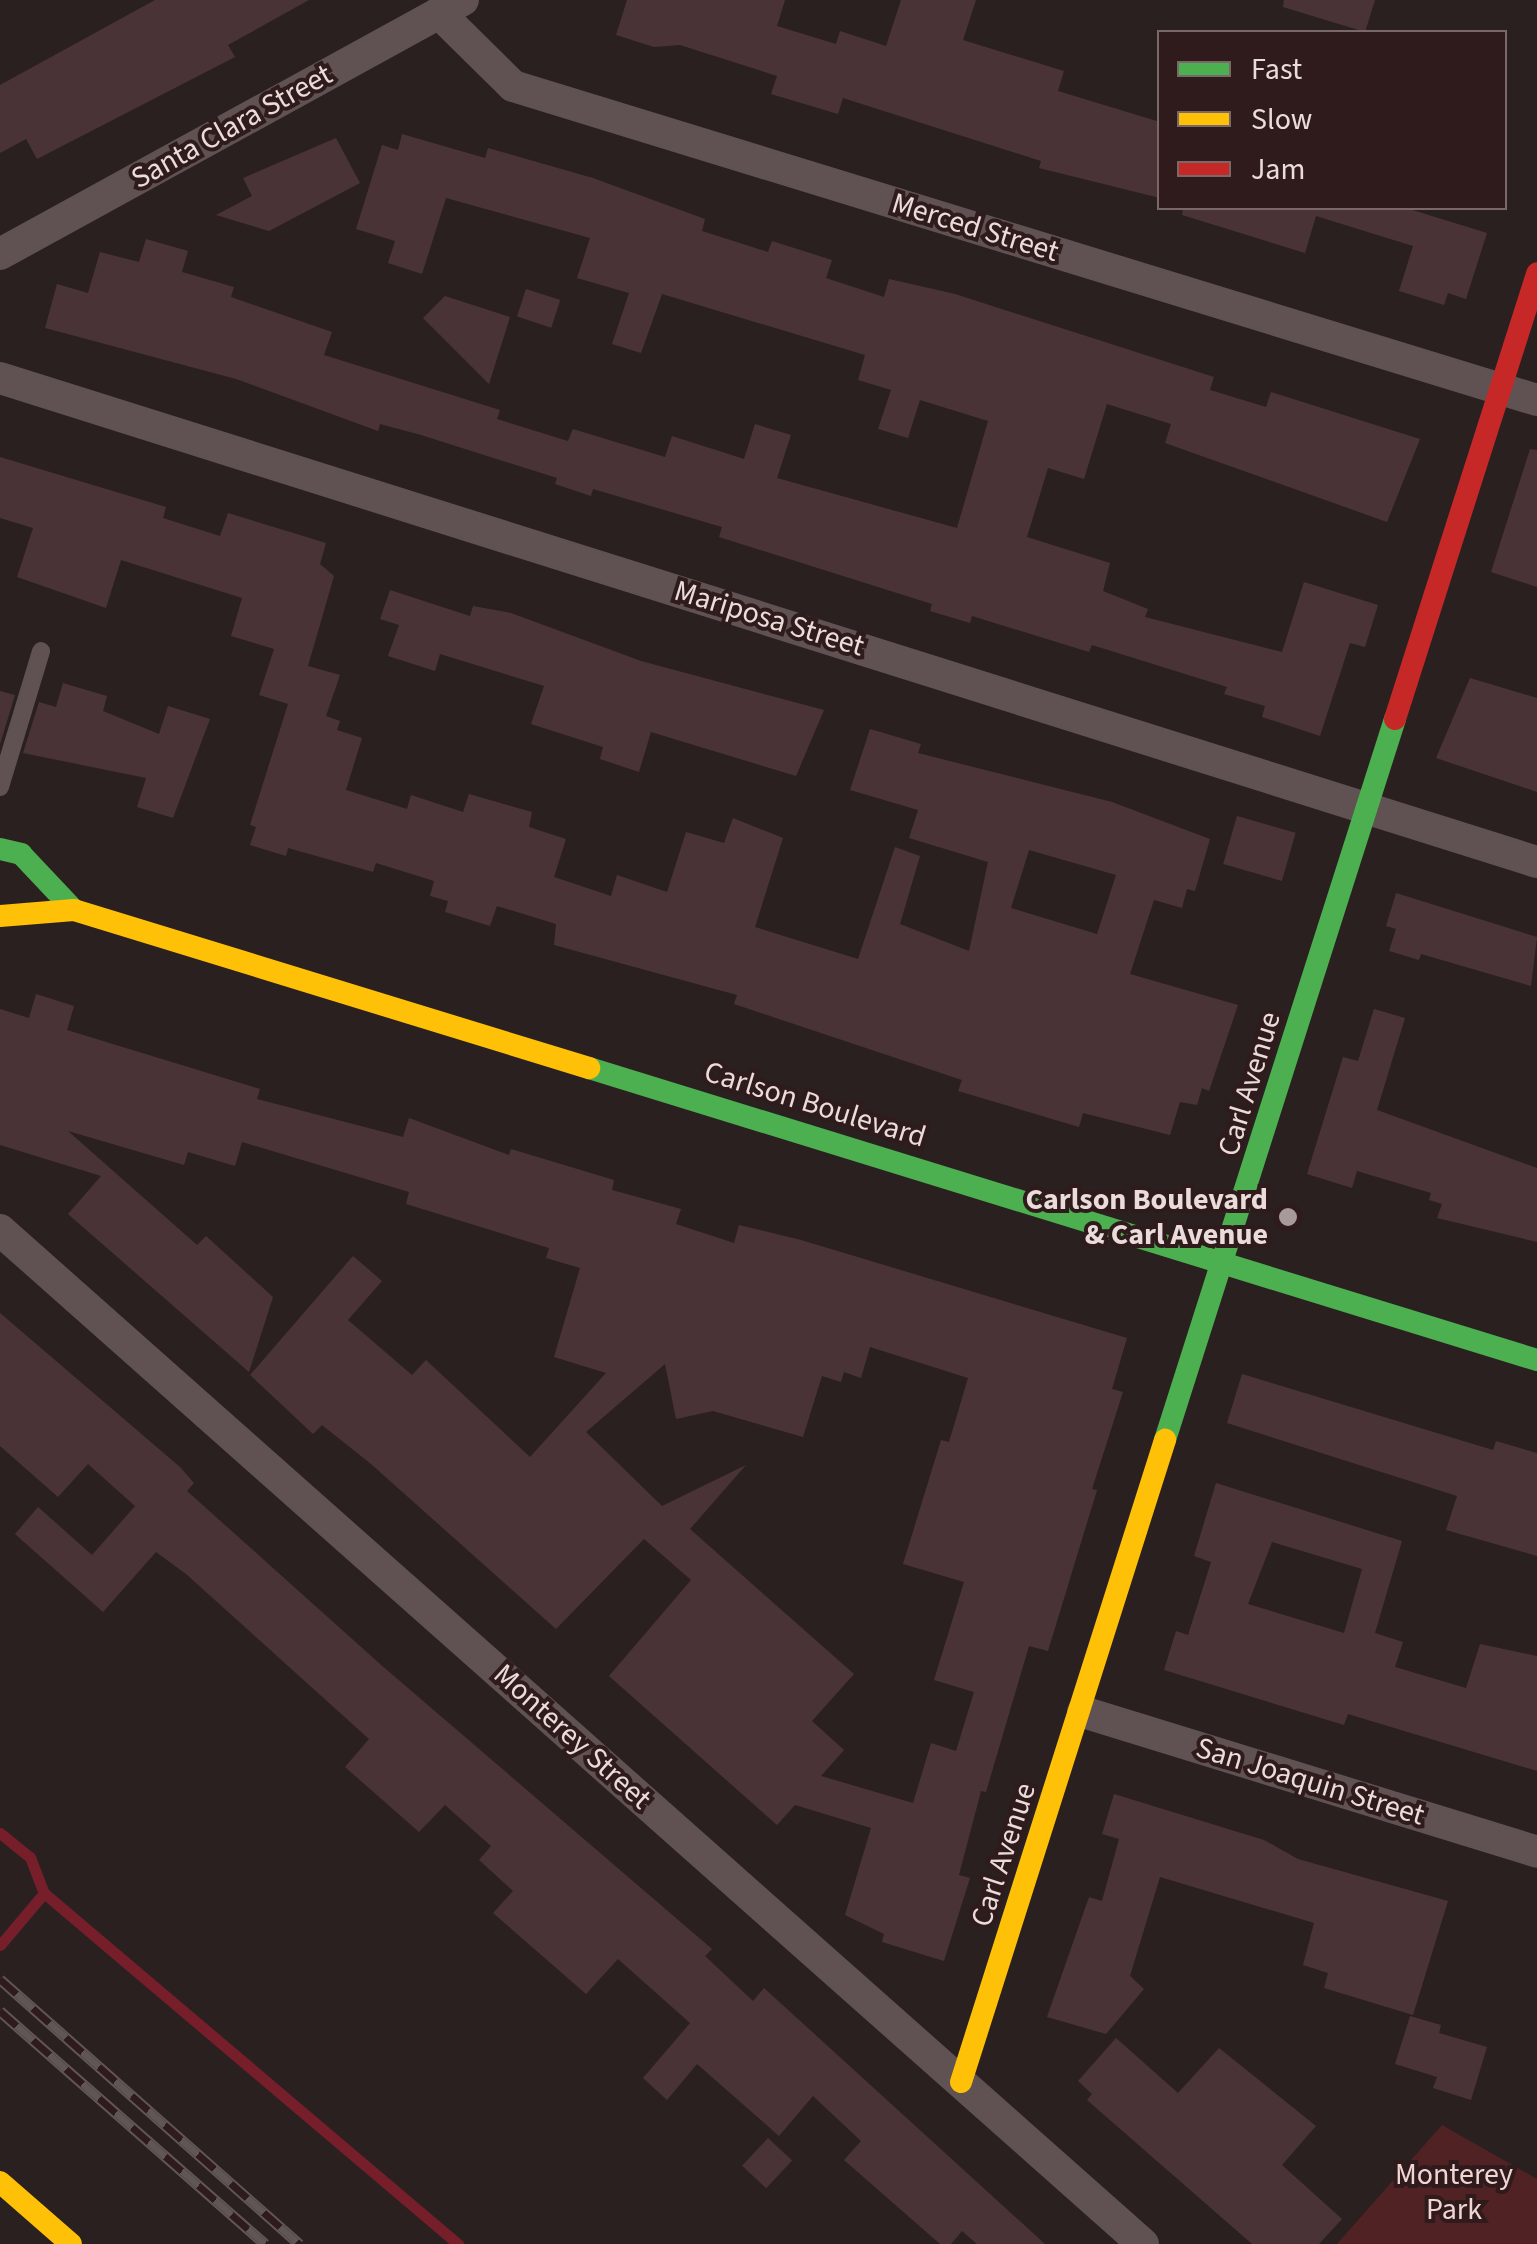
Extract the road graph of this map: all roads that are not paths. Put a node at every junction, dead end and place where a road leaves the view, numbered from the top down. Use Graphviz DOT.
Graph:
graph roads {
  1 [pos="451,7"];
  2 [pos="0,254"];
  3 [pos="1537,273"];
  4 [pos="0,378"];
  5 [pos="1500,389"];
  6 [pos="1537,400"];
  7 [pos="41,651"];
  8 [pos="0,786"];
  9 [pos="1367,807"];
  10 [pos="0,848"];
  11 [pos="1537,862"];
  12 [pos="74,910"];
  13 [pos="0,916"];
  14 [pos="0,1230"];
  15 [pos="1226,1262"];
  16 [pos="1537,1360"];
  17 [pos="1082,1712"];
  18 [pos="1537,1852"];
  19 [pos="961,2082"];
  20 [pos="0,2182"];
  21 [pos="71,2244"];
  22 [pos="1143,2244"];
  1 -- 2 [label="street, Santa Clara Street"];
  1 -- 5 [label="street, Merced Street"];
  3 -- 5 [label="main road, Carl Avenue"];
  4 -- 9 [label="street, Mariposa Street"];
  5 -- 6 [label="street, Merced Street"];
  5 -- 9 [label="main road, Carl Avenue"];
  7 -- 8 [label="lane"];
  9 -- 11 [label="street, Mariposa Street"];
  9 -- 15 [label="main road, Carl Avenue"];
  10 -- 12 [label="main road, Carlson Boulevard"];
  12 -- 13 [label="main road, Carlson Boulevard"];
  12 -- 15 [label="main road, Carlson Boulevard"];
  14 -- 19 [label="street, Monterey Street"];
  15 -- 16 [label="main road, Carlson Boulevard"];
  15 -- 17 [label="main road, Carl Avenue"];
  17 -- 18 [label="street, San Joaquin Street"];
  17 -- 19 [label="main road, Carl Avenue"];
  19 -- 22 [label="street, Monterey Street"];
  20 -- 21 [label="main road"];
}
